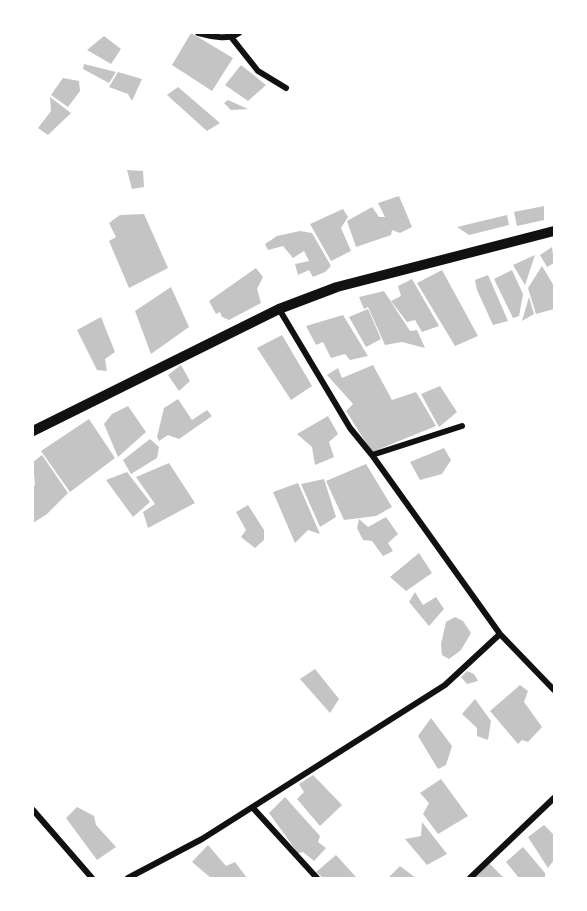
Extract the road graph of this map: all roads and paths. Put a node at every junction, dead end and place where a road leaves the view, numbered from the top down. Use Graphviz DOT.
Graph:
graph roads {
  1 [pos="198,33"];
  2 [pos="239,33"];
  3 [pos="231,37"];
  4 [pos="286,88"];
  5 [pos="554,231"];
  6 [pos="279,309"];
  7 [pos="462,426"];
  8 [pos="33,431"];
  9 [pos="372,455"];
  10 [pos="500,634"];
  11 [pos="554,690"];
  12 [pos="554,798"];
  13 [pos="253,808"];
  14 [pos="33,810"];
  15 [pos="92,878"];
  16 [pos="128,878"];
  17 [pos="317,878"];
  18 [pos="470,878"];
  1 -- 3 [label="street"];
  2 -- 3 [label="street"];
  3 -- 4 [label="street"];
  5 -- 6 [label="street"];
  6 -- 8 [label="street"];
  6 -- 9 [label="street"];
  7 -- 9 [label="street"];
  9 -- 10 [label="street"];
  10 -- 11 [label="street"];
  10 -- 13 [label="street"];
  12 -- 18 [label="street"];
  13 -- 16 [label="street"];
  13 -- 17 [label="street"];
  14 -- 15 [label="street"];
}
